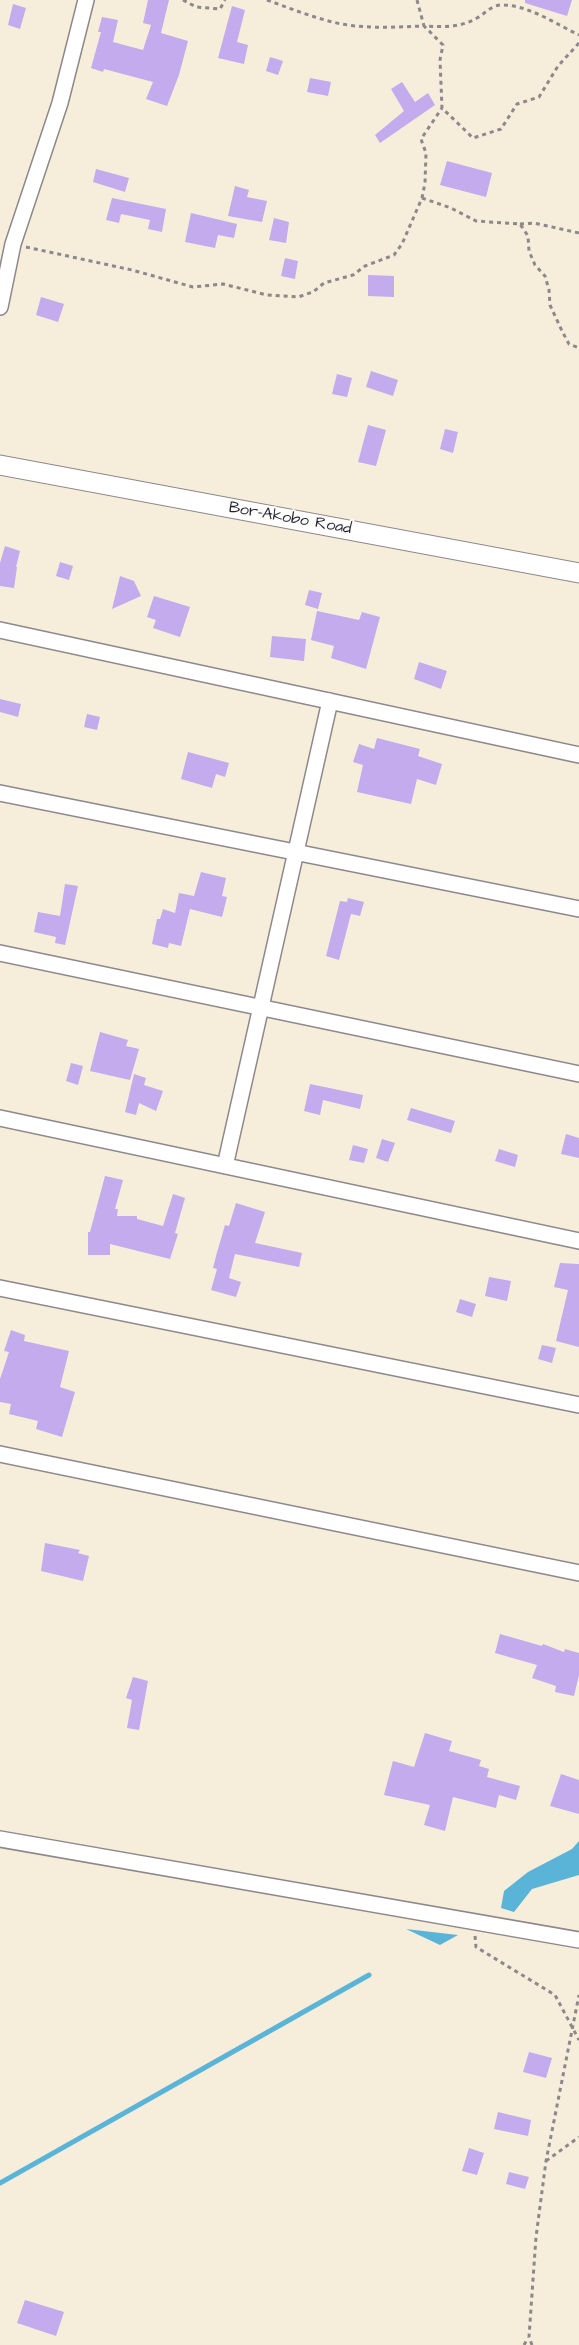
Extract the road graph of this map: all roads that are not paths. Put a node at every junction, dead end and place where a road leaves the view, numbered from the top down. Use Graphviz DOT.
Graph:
graph roads {
  1 [pos="86,0"];
  2 [pos="0,307"];
  3 [pos="0,466"];
  4 [pos="579,573"];
  5 [pos="0,630"];
  6 [pos="330,701"];
  7 [pos="579,755"];
  8 [pos="0,792"];
  9 [pos="298,852"];
  10 [pos="579,909"];
  11 [pos="0,953"];
  12 [pos="260,1006"];
  13 [pos="579,1074"];
  14 [pos="0,1118"];
  15 [pos="225,1166"];
  16 [pos="579,1241"];
  17 [pos="0,1288"];
  18 [pos="579,1405"];
  19 [pos="0,1454"];
  20 [pos="579,1572"];
  21 [pos="0,1839"];
  22 [pos="579,1940"];
  1 -- 2 [label="street"];
  3 -- 4 [label="street, Bor-Akobo Road"];
  5 -- 6 [label="street"];
  6 -- 7 [label="street"];
  6 -- 9 [label="street"];
  8 -- 9 [label="street"];
  9 -- 10 [label="street"];
  9 -- 12 [label="street"];
  11 -- 12 [label="street"];
  12 -- 13 [label="street"];
  12 -- 15 [label="street"];
  14 -- 15 [label="street"];
  15 -- 16 [label="street"];
  17 -- 18 [label="street"];
  19 -- 20 [label="street"];
  21 -- 22 [label="street"];
}
